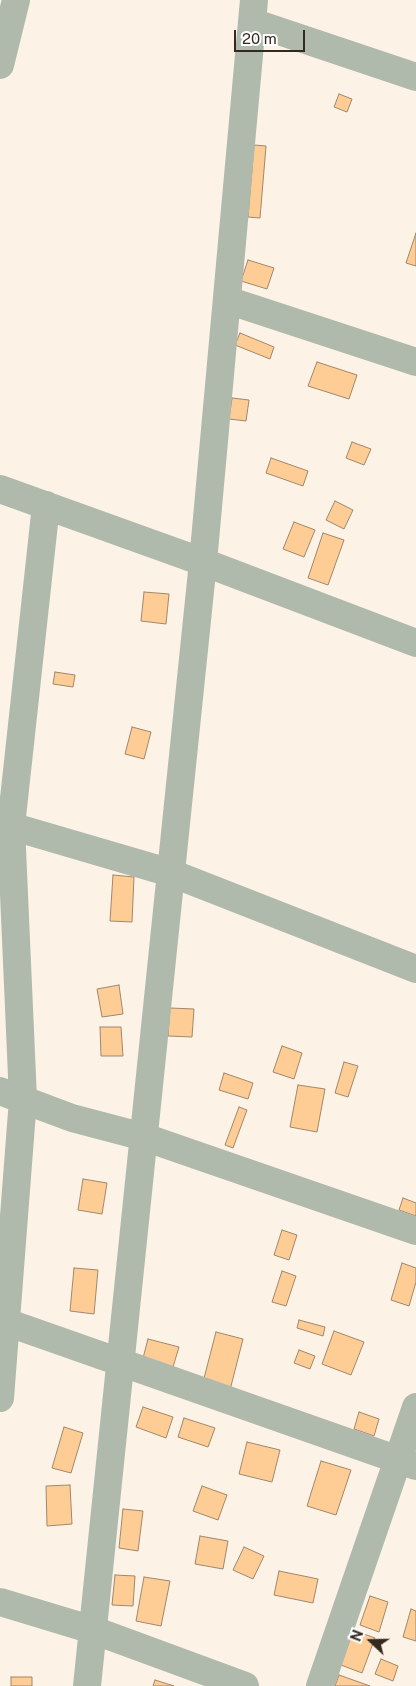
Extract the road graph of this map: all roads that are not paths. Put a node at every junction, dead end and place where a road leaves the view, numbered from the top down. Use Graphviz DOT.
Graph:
graph roads {
  1 [pos="16,0"];
  2 [pos="253,11"];
  3 [pos="0,65"];
  4 [pos="416,76"];
  5 [pos="227,300"];
  6 [pos="416,362"];
  7 [pos="0,489"];
  8 [pos="46,505"];
  9 [pos="203,562"];
  10 [pos="416,643"];
  11 [pos="6,825"];
  12 [pos="171,874"];
  13 [pos="416,969"];
  14 [pos="12,1095"];
  15 [pos="144,1137"];
  16 [pos="416,1231"];
  17 [pos="4,1321"];
  18 [pos="121,1364"];
  19 [pos="0,1398"];
  20 [pos="416,1407"];
  21 [pos="407,1463"];
  22 [pos="0,1602"];
  23 [pos="93,1630"];
  24 [pos="87,1686"];
  25 [pos="245,1686"];
  26 [pos="320,1686"];
  1 -- 3 [label="street"];
  2 -- 4 [label="street"];
  2 -- 5 [label="street"];
  5 -- 6 [label="street"];
  5 -- 9 [label="street"];
  7 -- 8 [label="street"];
  8 -- 9 [label="street"];
  8 -- 11 [label="street"];
  9 -- 10 [label="street"];
  9 -- 12 [label="street"];
  11 -- 12 [label="street"];
  11 -- 14 [label="street"];
  12 -- 13 [label="street"];
  12 -- 15 [label="street"];
  14 -- 15 [label="street"];
  14 -- 17 [label="street"];
  15 -- 16 [label="street"];
  15 -- 18 [label="street"];
  17 -- 18 [label="street"];
  17 -- 19 [label="street"];
  18 -- 21 [label="street"];
  18 -- 23 [label="street"];
  20 -- 21 [label="street"];
  21 -- 26 [label="street"];
  22 -- 23 [label="street"];
  23 -- 24 [label="street"];
  23 -- 25 [label="street"];
}
